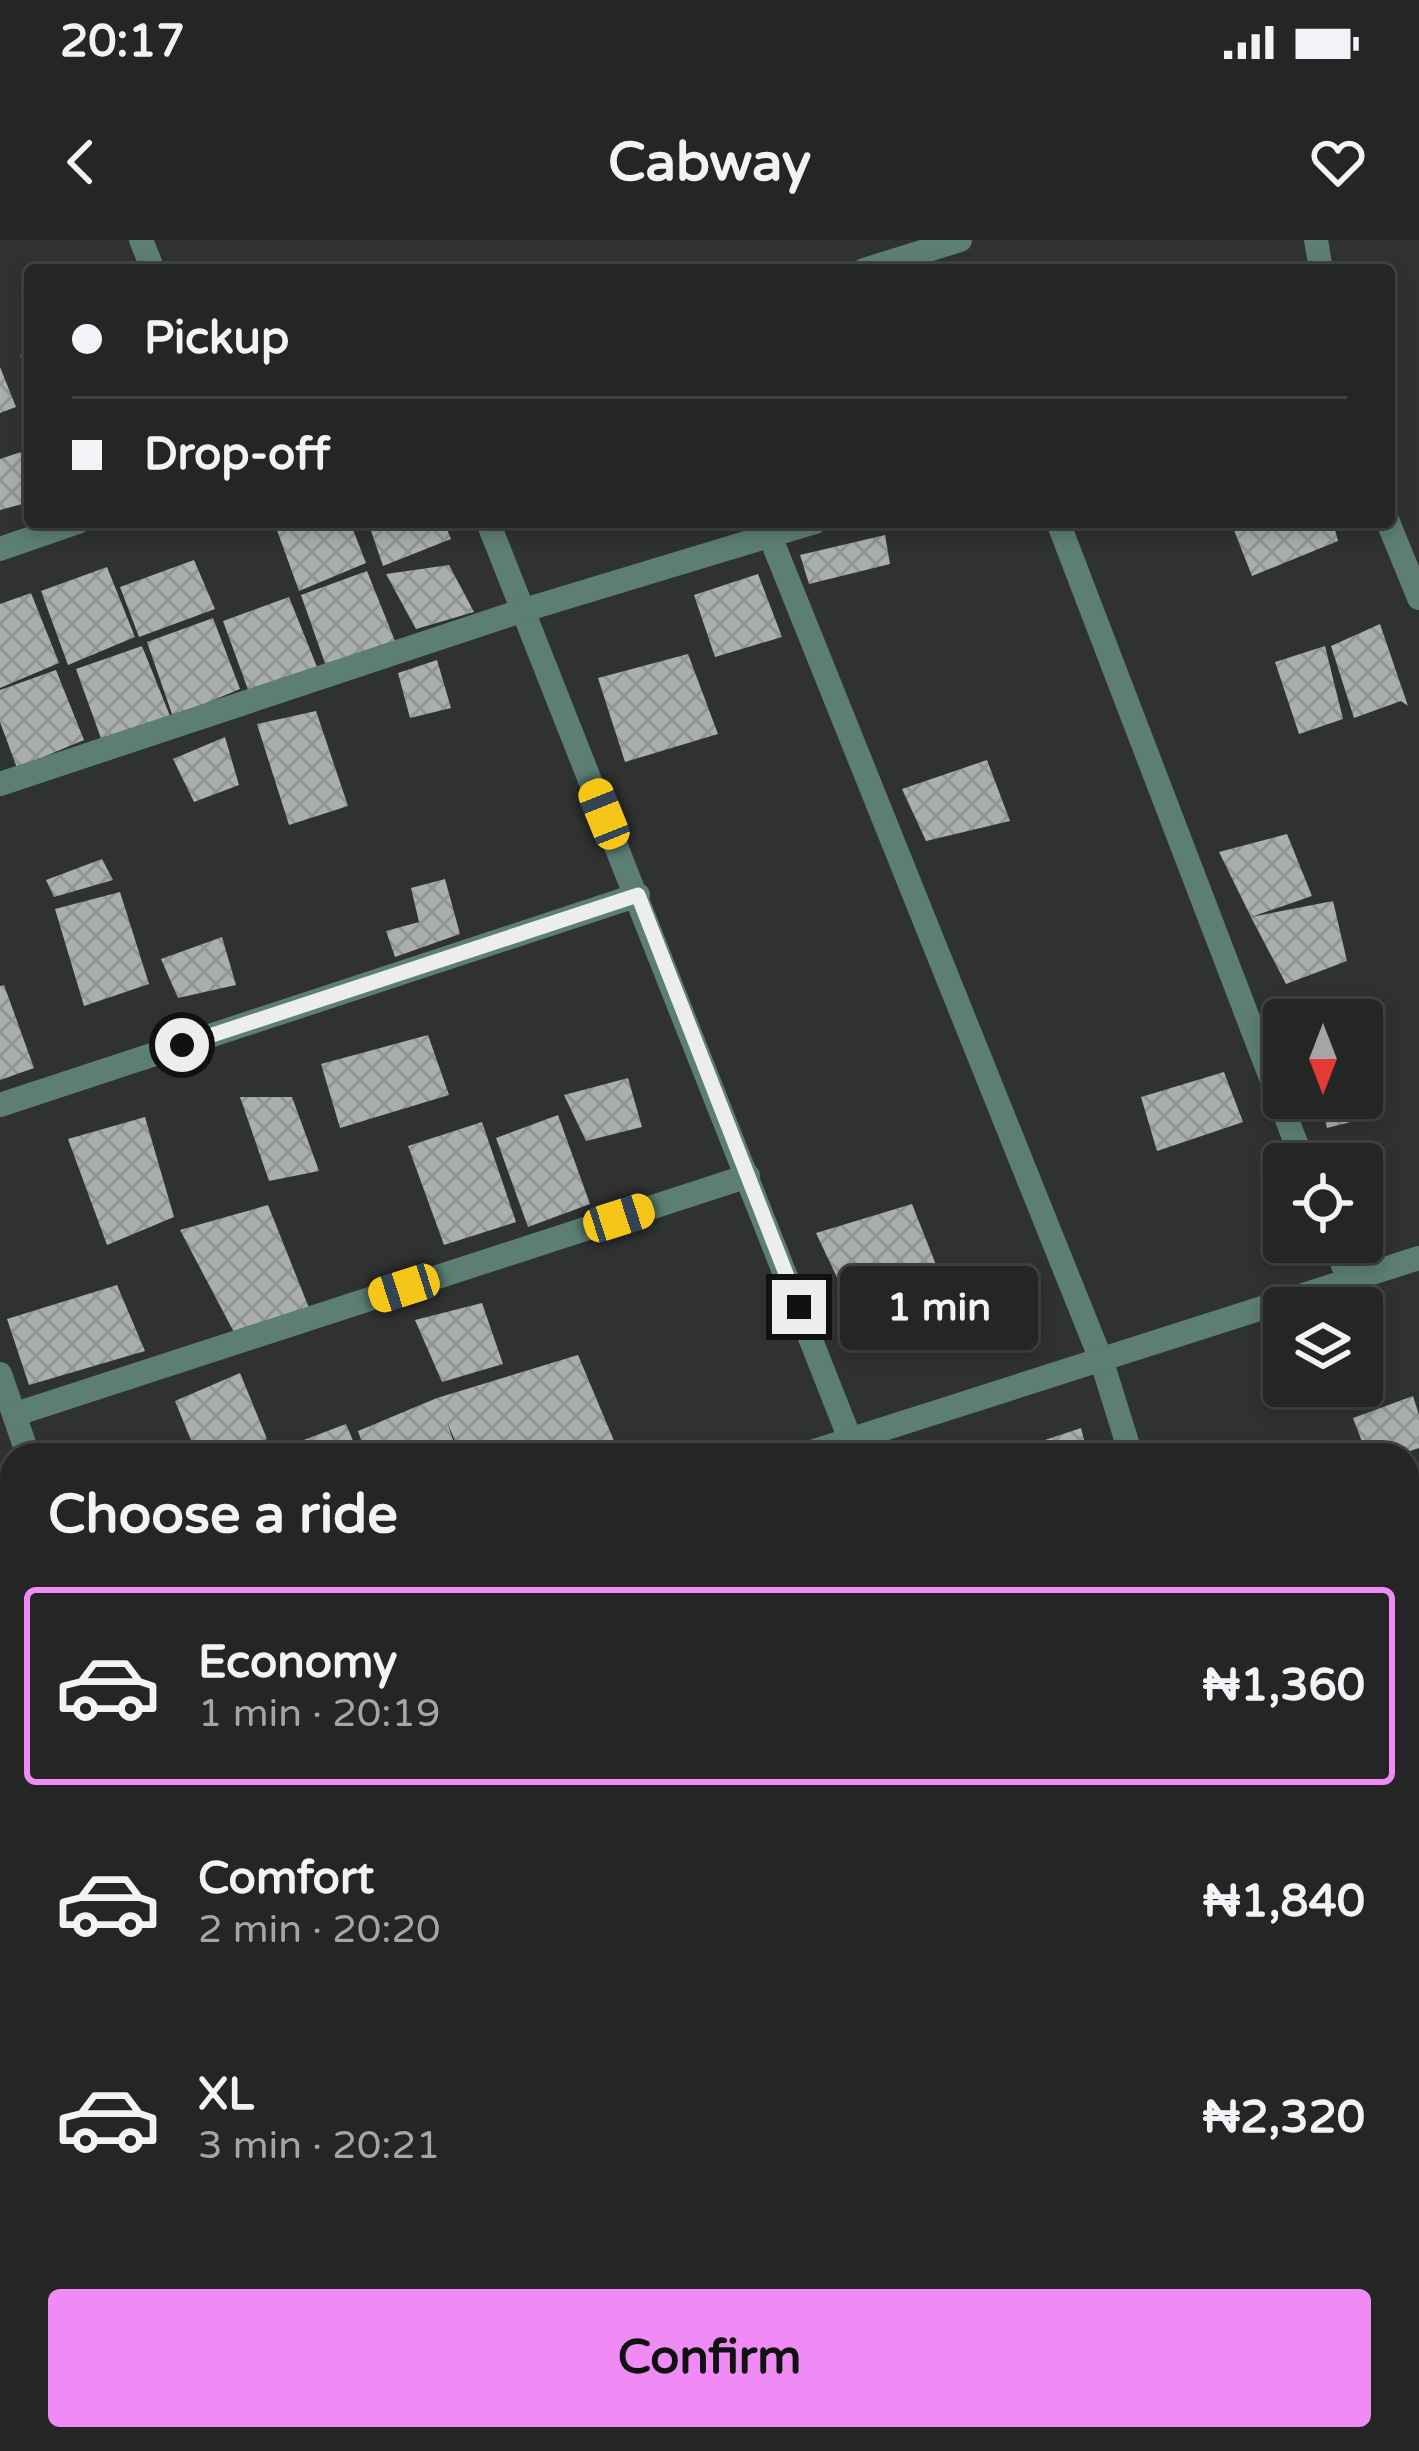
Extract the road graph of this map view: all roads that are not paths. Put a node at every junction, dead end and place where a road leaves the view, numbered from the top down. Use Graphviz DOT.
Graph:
graph roads {
  1 [pos="960,240"];
  2 [pos="883,264"];
  3 [pos="60,528"];
  4 [pos="490,528"];
  5 [pos="795,528"];
  6 [pos="1060,528"];
  7 [pos="1390,528"];
  8 [pos="770,536"];
  9 [pos="0,549"];
  10 [pos="1419,598"];
  11 [pos="521,610"];
  12 [pos="0,784"];
  13 [pos="638,895"];
  14 [pos="0,1105"];
  15 [pos="1296,1143"];
  16 [pos="748,1176"];
  17 [pos="1419,1258"];
  18 [pos="1342,1263"];
  19 [pos="1348,1278"];
  20 [pos="1102,1362"];
  21 [pos="0,1374"];
  22 [pos="16,1414"];
  23 [pos="850,1438"];
  24 [pos="24,1443"];
  25 [pos="837,1443"];
  26 [pos="1127,1443"];
  1 -- 2 [label="street"];
  3 -- 9 [label="street"];
  4 -- 11 [label="street"];
  5 -- 8 [label="street"];
  6 -- 15 [label="street"];
  7 -- 10 [label="street"];
  8 -- 11 [label="street"];
  8 -- 20 [label="street"];
  11 -- 12 [label="street"];
  11 -- 13 [label="street"];
  13 -- 14 [label="street"];
  13 -- 16 [label="street"];
  16 -- 22 [label="street"];
  16 -- 23 [label="street"];
  17 -- 19 [label="street"];
  18 -- 19 [label="street"];
  19 -- 20 [label="street"];
  20 -- 23 [label="street"];
  20 -- 26 [label="street"];
  21 -- 22 [label="street"];
  22 -- 24 [label="street"];
  23 -- 25 [label="street"];
}
